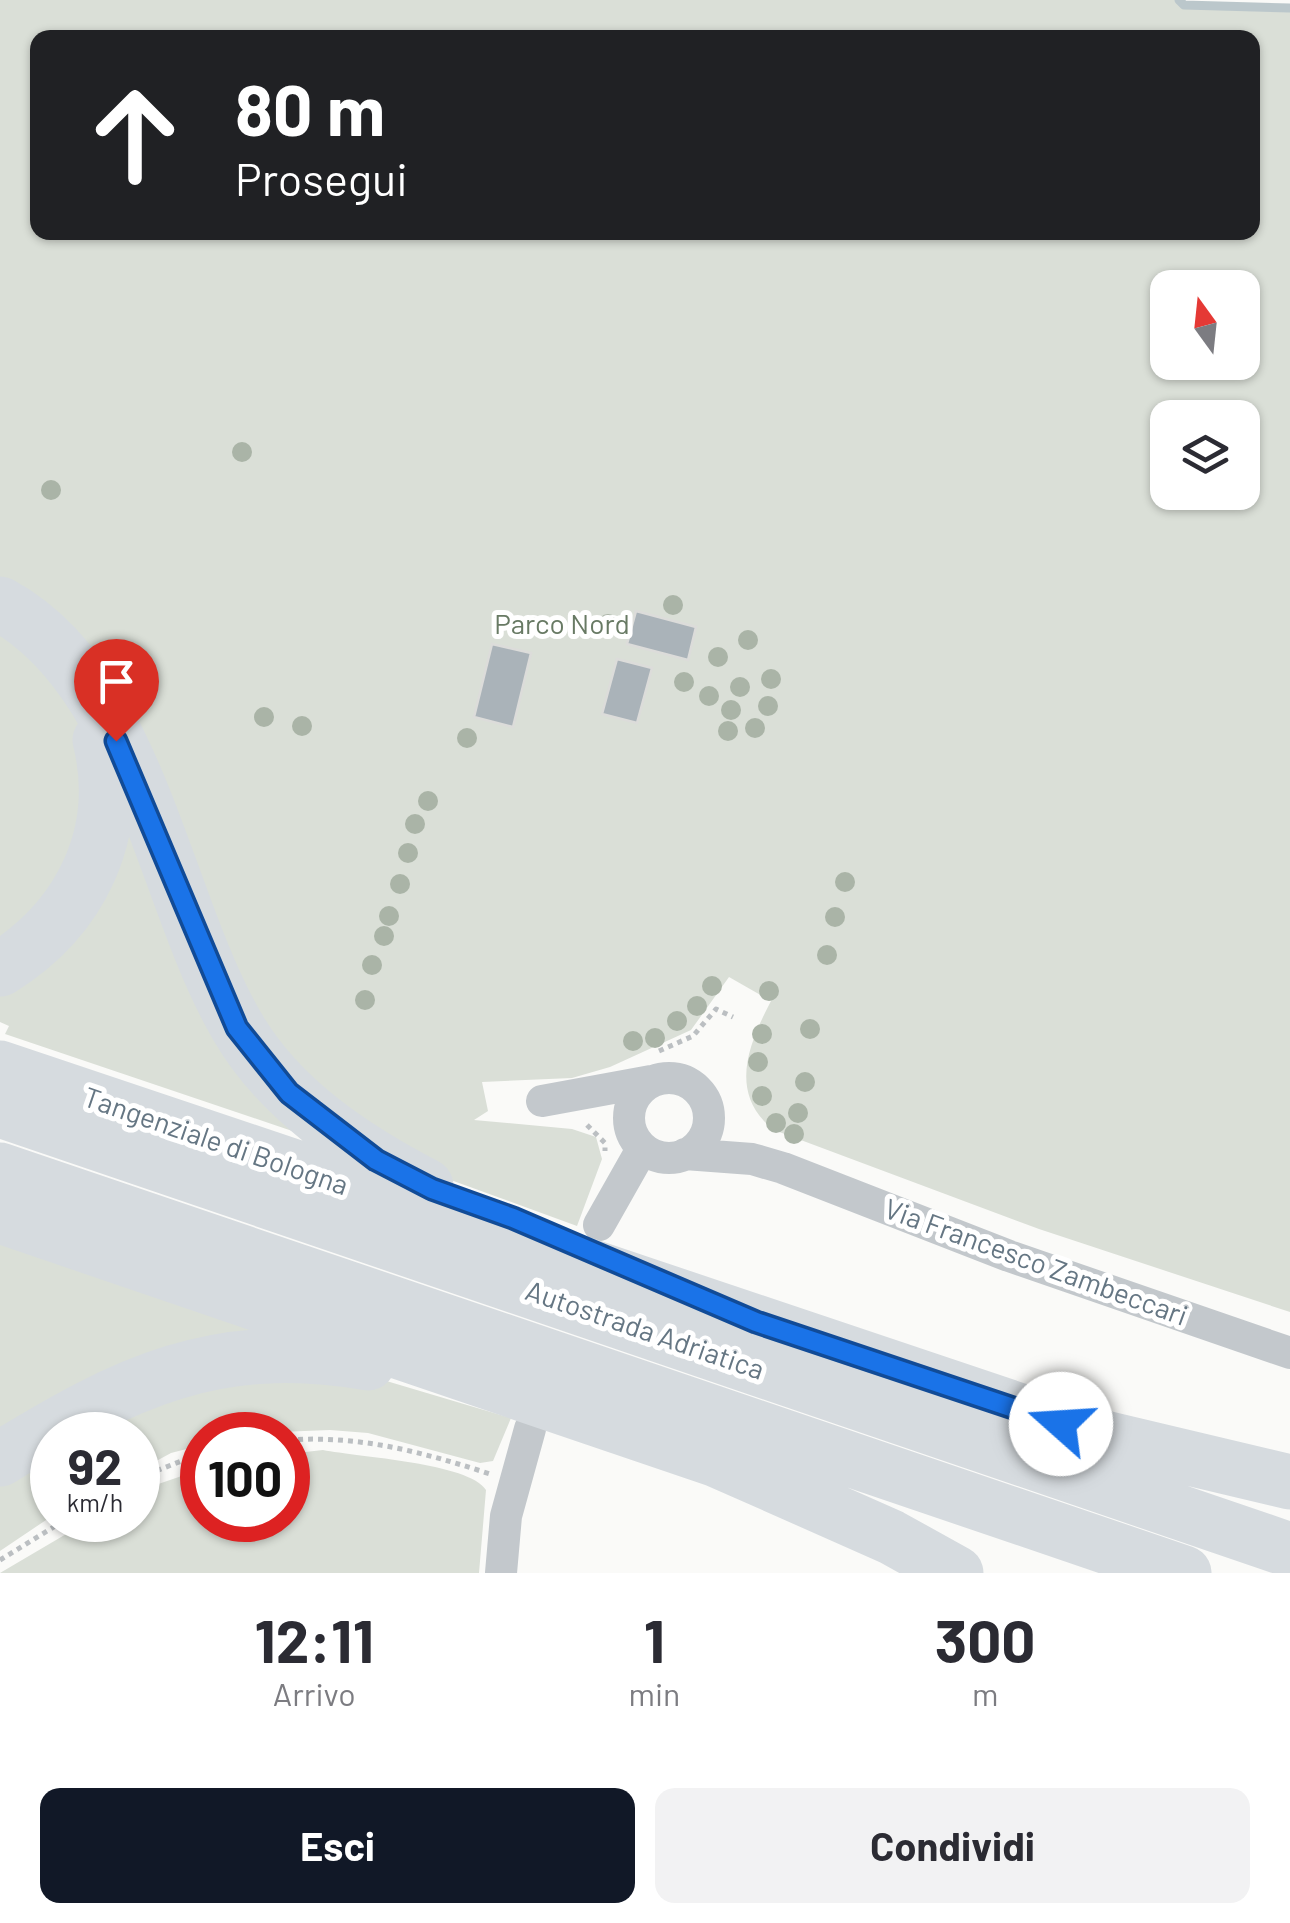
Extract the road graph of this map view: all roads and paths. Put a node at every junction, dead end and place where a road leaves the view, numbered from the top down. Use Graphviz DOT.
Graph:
graph roads {
  1 [pos="0,604"];
  2 [pos="89,694"];
  3 [pos="0,969"];
  4 [pos="0,1068"];
  5 [pos="651,1081"];
  6 [pos="0,1110"];
  7 [pos="708,1114"];
  8 [pos="583,1122"];
  9 [pos="636,1140"];
  10 [pos="685,1154"];
  11 [pos="605,1164"];
  12 [pos="783,1168"];
  13 [pos="0,1170"];
  14 [pos="0,1216"];
  15 [pos="599,1225"];
  16 [pos="756,1322"];
  17 [pos="1290,1352"];
  18 [pos="530,1429"];
  19 [pos="631,1430"];
  20 [pos="310,1439"];
  21 [pos="0,1460"];
  22 [pos="494,1475"];
  23 [pos="1290,1482"];
  24 [pos="978,1504"];
  25 [pos="30,1542"];
  26 [pos="1290,1550"];
  27 [pos="0,1560"];
  28 [pos="502,1573"];
  29 [pos="956,1573"];
  30 [pos="1137,1573"];
  31 [pos="1184,1573"];
  1 -- 2 [label="highway"];
  2 -- 3 [label="highway"];
  2 -- 16 [label="highway"];
  4 -- 16 [label="highway, Tangenziale di Bologna"];
  5 -- 7 [label="street"];
  5 -- 9 [label="street"];
  5 -- 9 [label="street"];
  6 -- 26 [label="highway, Autostrada Adriatica"];
  7 -- 10 [label="street"];
  7 -- 12 [label="street"];
  8 -- 11 [label="path"];
  9 -- 10 [label="street"];
  9 -- 15 [label="street"];
  10 -- 12 [label="street"];
  12 -- 17 [label="street, Via Francesco Zambeccari"];
  13 -- 24 [label="highway, Autostrada Adriatica"];
  14 -- 19 [label="highway"];
  16 -- 23 [label="highway, Tangenziale di Bologna"];
  18 -- 28 [label="street"];
  19 -- 21 [label="highway"];
  19 -- 29 [label="highway"];
  20 -- 22 [label="path"];
  24 -- 30 [label="highway"];
  24 -- 31 [label="highway, Autostrada Adriatica"];
  25 -- 27 [label="path"];
}
